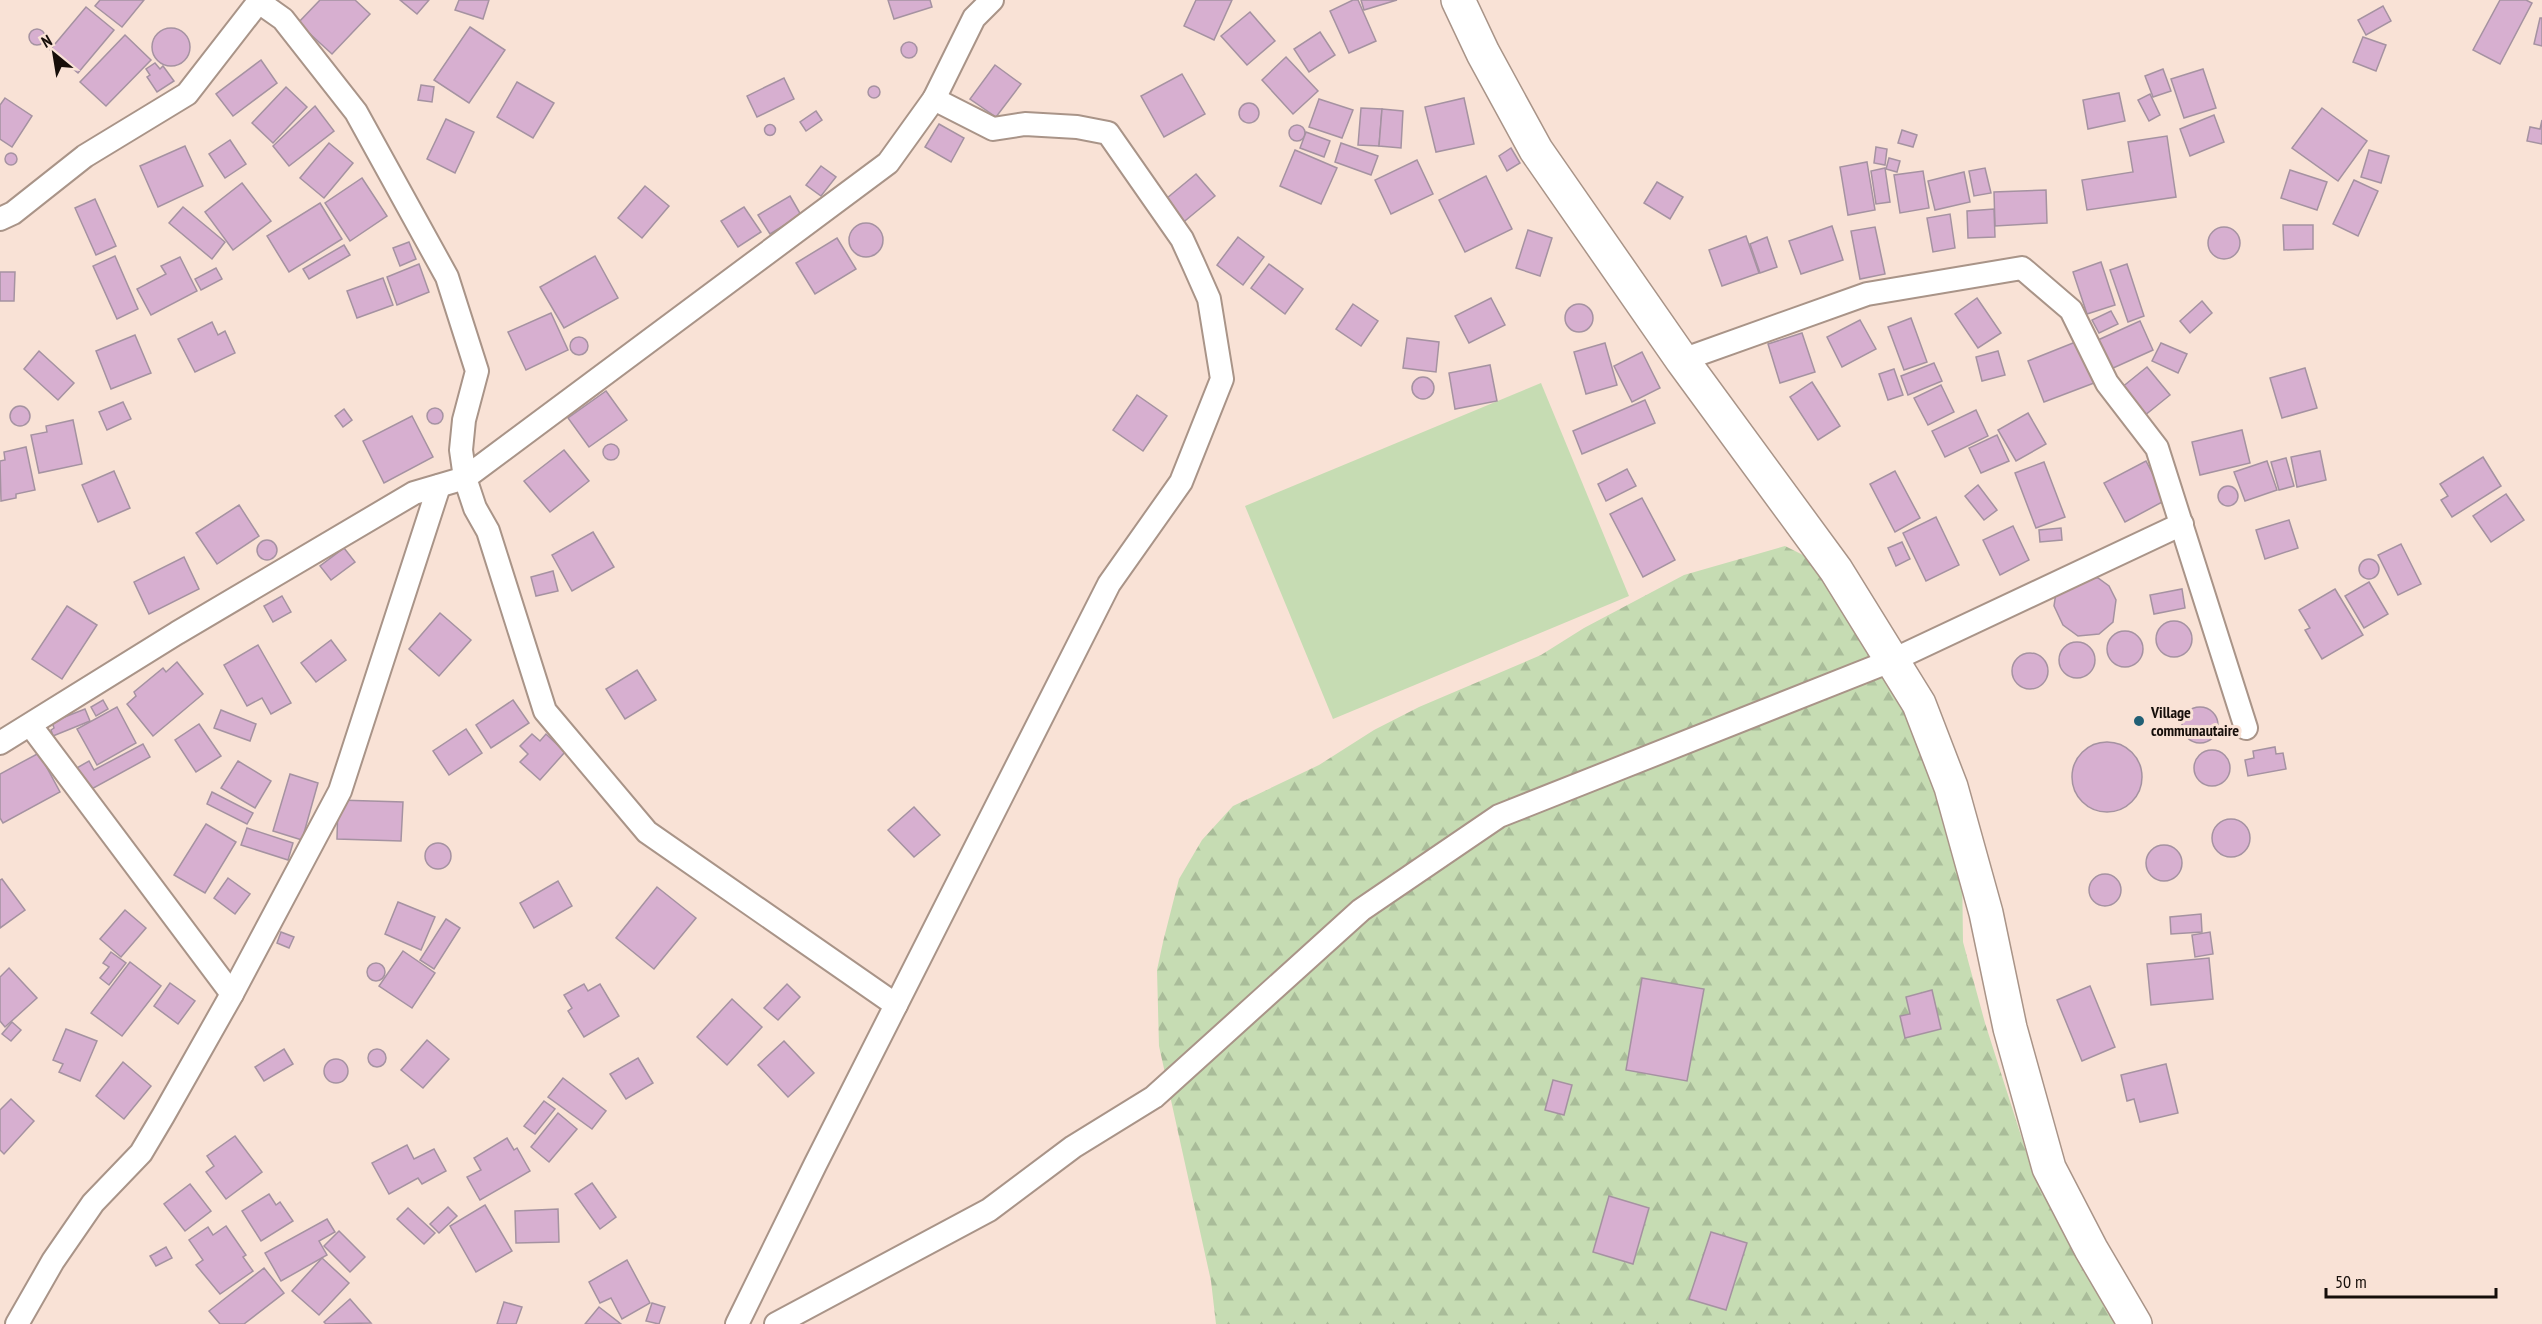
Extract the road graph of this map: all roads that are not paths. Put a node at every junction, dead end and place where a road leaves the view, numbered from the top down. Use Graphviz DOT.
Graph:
graph roads {
  1 [pos="992,0"];
  2 [pos="1458,0"];
  3 [pos="259,1"];
  4 [pos="934,99"];
  5 [pos="0,219"];
  6 [pos="1683,360"];
  7 [pos="465,478"];
  8 [pos="439,486"];
  9 [pos="2182,524"];
  10 [pos="1893,660"];
  11 [pos="32,726"];
  12 [pos="2246,728"];
  13 [pos="0,744"];
  14 [pos="232,994"];
  15 [pos="896,1005"];
  16 [pos="17,1324"];
  17 [pos="737,1324"];
  18 [pos="776,1324"];
  19 [pos="2135,1324"];
  1 -- 4 [label="street"];
  2 -- 6 [label="highway"];
  3 -- 5 [label="street"];
  3 -- 7 [label="street"];
  4 -- 7 [label="street"];
  4 -- 15 [label="street"];
  6 -- 9 [label="street"];
  6 -- 10 [label="highway"];
  7 -- 8 [label="street"];
  7 -- 15 [label="street"];
  8 -- 11 [label="street"];
  8 -- 14 [label="street"];
  9 -- 10 [label="street"];
  9 -- 12 [label="street"];
  10 -- 18 [label="street"];
  10 -- 19 [label="highway"];
  11 -- 13 [label="street"];
  11 -- 14 [label="street"];
  14 -- 16 [label="street"];
  15 -- 17 [label="street"];
}
